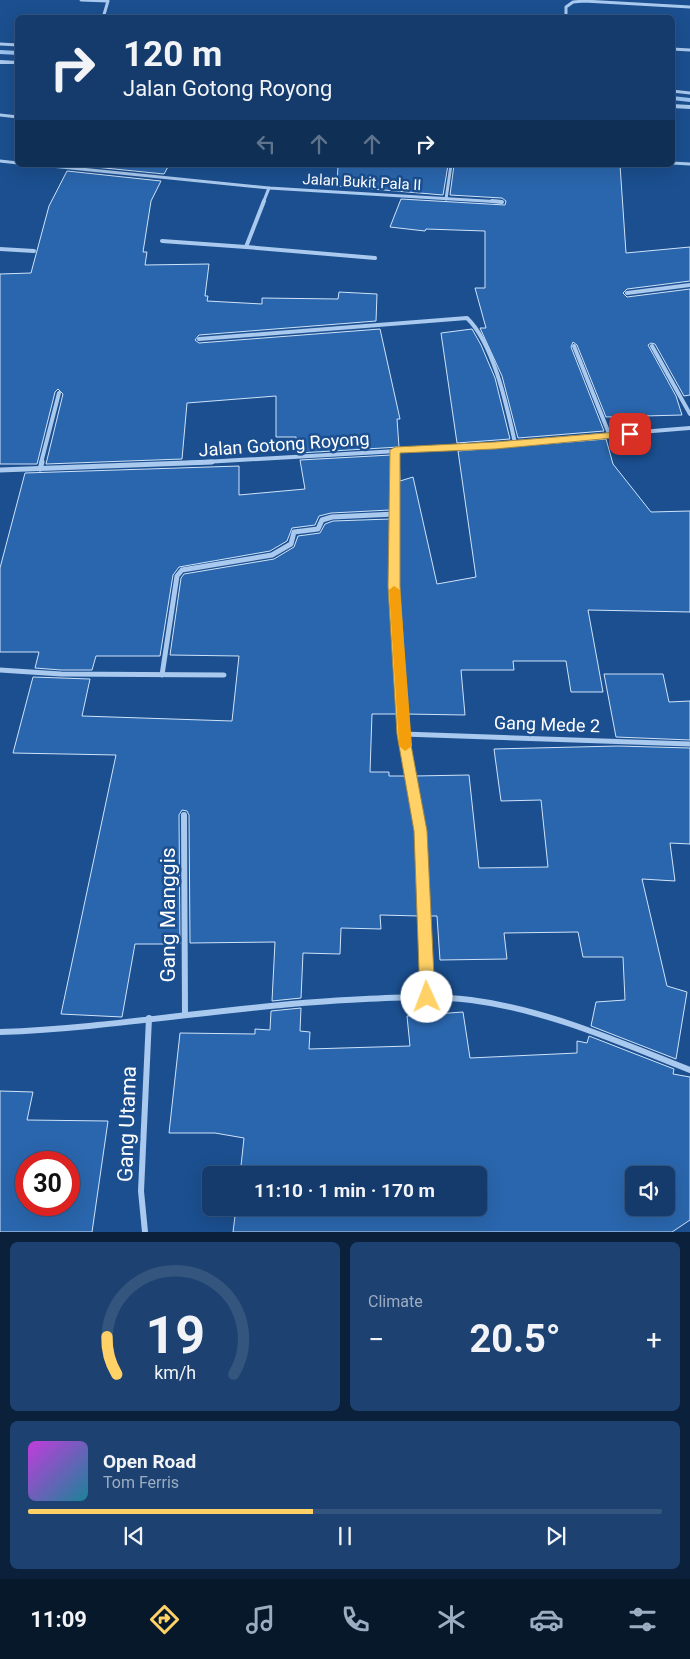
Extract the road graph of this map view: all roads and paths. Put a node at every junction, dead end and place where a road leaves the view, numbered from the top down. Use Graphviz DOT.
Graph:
graph roads {
  1 [pos="81,0"];
  2 [pos="108,0"];
  3 [pos="690,7"];
  4 [pos="104,15"];
  5 [pos="566,15"];
  6 [pos="0,44"];
  7 [pos="15,45"];
  8 [pos="675,49"];
  9 [pos="690,50"];
  10 [pos="0,62"];
  11 [pos="15,63"];
  12 [pos="675,91"];
  13 [pos="690,93"];
  14 [pos="675,106"];
  15 [pos="690,107"];
  16 [pos="0,115"];
  17 [pos="15,117"];
  18 [pos="0,161"];
  19 [pos="15,163"];
  20 [pos="675,163"];
  21 [pos="690,164"];
  22 [pos="70,167"];
  23 [pos="451,167"];
  24 [pos="269,188"];
  25 [pos="446,199"];
  26 [pos="502,202"];
  27 [pos="162,241"];
  28 [pos="246,247"];
  29 [pos="0,250"];
  30 [pos="34,251"];
  31 [pos="375,258"];
  32 [pos="690,285"];
  33 [pos="627,293"];
  34 [pos="199,339"];
  35 [pos="574,346"];
  36 [pos="652,346"];
  37 [pos="59,393"];
  38 [pos="690,414"];
  39 [pos="690,428"];
  40 [pos="610,436"];
  41 [pos="515,444"];
  42 [pos="395,450"];
  43 [pos="40,469"];
  44 [pos="0,470"];
  45 [pos="394,514"];
  46 [pos="0,670"];
  47 [pos="162,675"];
  48 [pos="224,675"];
  49 [pos="403,734"];
  50 [pos="690,744"];
  51 [pos="184,815"];
  52 [pos="427,997"];
  53 [pos="185,1014"];
  54 [pos="150,1018"];
  55 [pos="0,1032"];
  56 [pos="690,1070"];
  57 [pos="145,1232"];
  1 -- 2 [label="street"];
  2 -- 4 [label="street"];
  3 -- 5 [label="street"];
  6 -- 7 [label="street"];
  8 -- 9 [label="street"];
  10 -- 11 [label="street"];
  12 -- 13 [label="street"];
  14 -- 15 [label="street"];
  16 -- 17 [label="street"];
  18 -- 19 [label="street"];
  20 -- 21 [label="street"];
  22 -- 24 [label="street, Jalan Bukit Pala II"];
  23 -- 25 [label="street"];
  24 -- 25 [label="street, Jalan Bukit Pala II"];
  24 -- 28 [label="street"];
  25 -- 26 [label="street, Jalan Bukit Pala II"];
  27 -- 28 [label="street"];
  28 -- 31 [label="street"];
  29 -- 30 [label="street"];
  32 -- 33 [label="street"];
  34 -- 41 [label="street"];
  35 -- 40 [label="street"];
  36 -- 38 [label="street"];
  37 -- 43 [label="street"];
  39 -- 40 [label="street, Jalan Gotong Royong"];
  40 -- 41 [label="street, Jalan Gotong Royong"];
  41 -- 42 [label="street, Jalan Gotong Royong"];
  42 -- 43 [label="street, Jalan Gotong Royong"];
  42 -- 45 [label="street"];
  43 -- 44 [label="street, Jalan Gotong Royong"];
  45 -- 47 [label="street"];
  45 -- 49 [label="street"];
  46 -- 47 [label="street"];
  47 -- 48 [label="street"];
  49 -- 50 [label="street, Gang Mede 2"];
  49 -- 52 [label="street"];
  51 -- 53 [label="street, Gang Manggis"];
  52 -- 53 [label="street"];
  52 -- 56 [label="street"];
  53 -- 54 [label="street"];
  54 -- 55 [label="street"];
  54 -- 57 [label="street, Gang Utama"];
}
